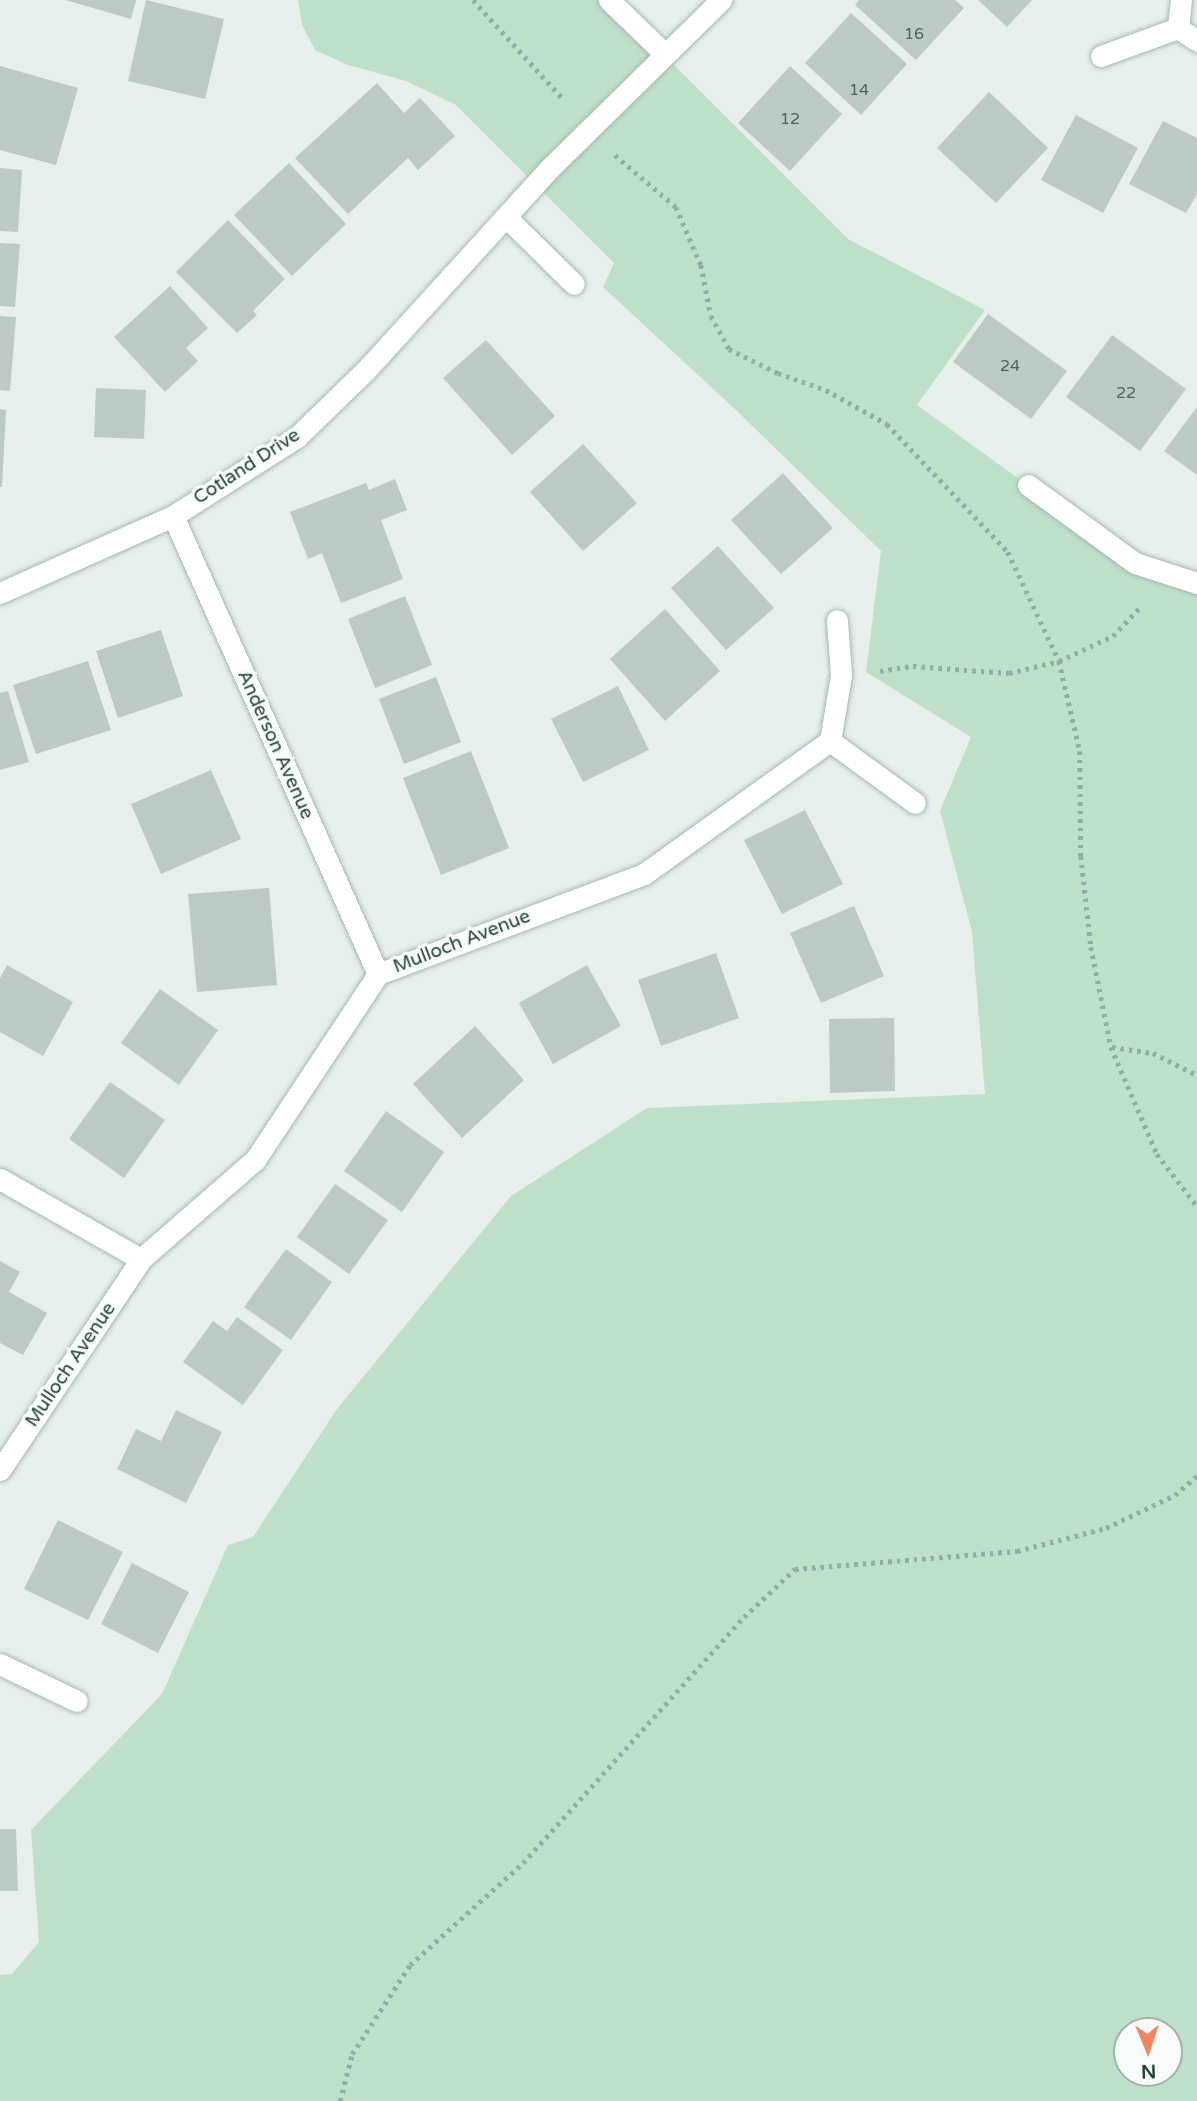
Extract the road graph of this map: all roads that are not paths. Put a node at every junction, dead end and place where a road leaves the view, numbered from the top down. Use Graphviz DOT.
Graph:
graph roads {
  1 [pos="609,0"];
  2 [pos="721,0"];
  3 [pos="1181,0"];
  4 [pos="1178,28"];
  5 [pos="1197,41"];
  6 [pos="664,54"];
  7 [pos="1101,56"];
  8 [pos="506,217"];
  9 [pos="574,284"];
  10 [pos="1028,485"];
  11 [pos="173,516"];
  12 [pos="1197,583"];
  13 [pos="0,593"];
  14 [pos="837,620"];
  15 [pos="830,741"];
  16 [pos="915,803"];
  17 [pos="377,974"];
  18 [pos="0,1179"];
  19 [pos="141,1259"];
  20 [pos="0,1470"];
  21 [pos="0,1664"];
  22 [pos="77,1701"];
  1 -- 6 [label="street"];
  2 -- 6 [label="street, Cotland Drive"];
  3 -- 4 [label="street"];
  4 -- 5 [label="street"];
  4 -- 7 [label="street"];
  6 -- 8 [label="street, Cotland Drive"];
  8 -- 9 [label="street"];
  8 -- 11 [label="street, Cotland Drive"];
  10 -- 12 [label="street"];
  11 -- 13 [label="street, Cotland Drive"];
  11 -- 17 [label="street, Anderson Avenue"];
  14 -- 15 [label="street"];
  15 -- 16 [label="street"];
  15 -- 17 [label="street, Mulloch Avenue"];
  17 -- 19 [label="street, Mulloch Avenue"];
  18 -- 19 [label="street"];
  19 -- 20 [label="street, Mulloch Avenue"];
  21 -- 22 [label="street"];
}
